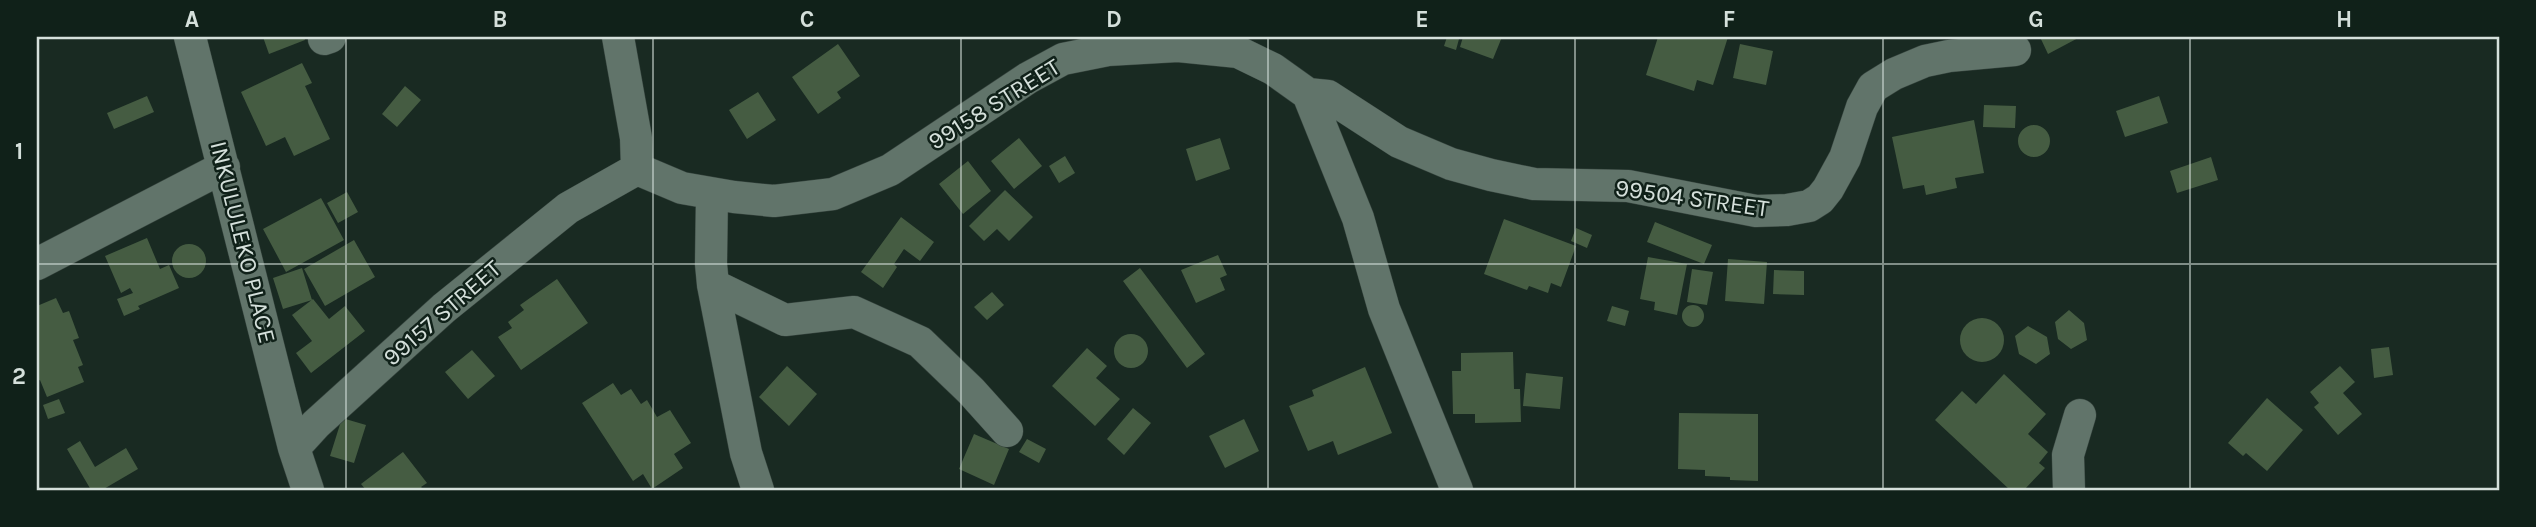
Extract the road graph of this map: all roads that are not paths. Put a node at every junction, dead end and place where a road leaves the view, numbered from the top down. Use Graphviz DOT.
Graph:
graph roads {
  1 [pos="190,37"];
  2 [pos="618,37"];
  3 [pos="2015,50"];
  4 [pos="1308,94"];
  5 [pos="224,167"];
  6 [pos="638,169"];
  7 [pos="712,194"];
  8 [pos="37,264"];
  9 [pos="713,285"];
  10 [pos="2080,415"];
  11 [pos="1007,431"];
  12 [pos="294,448"];
  13 [pos="309,490"];
  14 [pos="758,490"];
  15 [pos="1457,490"];
  16 [pos="2069,490"];
  1 -- 5 [label="street, INKULULEKO PLACE"];
  2 -- 6 [label="street"];
  3 -- 4 [label="street, 99504 STREET"];
  4 -- 7 [label="street, 99158 STREET"];
  4 -- 15 [label="street"];
  5 -- 8 [label="street"];
  5 -- 12 [label="street, INKULULEKO PLACE"];
  6 -- 7 [label="street, 99158 STREET"];
  6 -- 12 [label="street, 99157 STREET"];
  7 -- 9 [label="street"];
  9 -- 11 [label="street"];
  9 -- 14 [label="street"];
  10 -- 16 [label="street"];
  12 -- 13 [label="street"];
}
